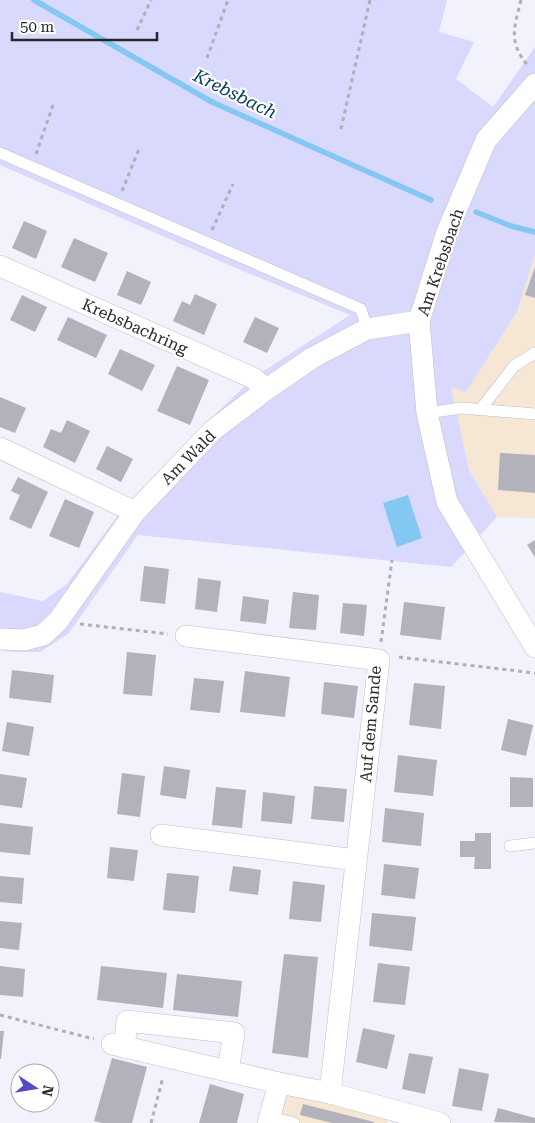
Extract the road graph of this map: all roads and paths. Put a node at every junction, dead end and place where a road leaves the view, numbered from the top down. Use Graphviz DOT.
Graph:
graph roads {
  1 [pos="151,0"];
  2 [pos="228,0"];
  3 [pos="370,0"];
  4 [pos="521,0"];
  5 [pos="137,30"];
  6 [pos="207,58"];
  7 [pos="533,76"];
  8 [pos="53,106"];
  9 [pos="341,129"];
  10 [pos="139,149"];
  11 [pos="0,152"];
  12 [pos="31,166"];
  13 [pos="232,184"];
  14 [pos="117,203"];
  15 [pos="207,242"];
  16 [pos="0,266"];
  17 [pos="419,321"];
  18 [pos="367,329"];
  19 [pos="535,353"];
  20 [pos="268,389"];
  21 [pos="480,410"];
  22 [pos="427,413"];
  23 [pos="535,414"];
  24 [pos="0,448"];
  25 [pos="135,512"];
  26 [pos="392,560"];
  27 [pos="58,621"];
  28 [pos="186,636"];
  29 [pos="0,639"];
  30 [pos="535,647"];
  31 [pos="379,660"];
  32 [pos="535,673"];
  33 [pos="161,836"];
  34 [pos="535,843"];
  35 [pos="510,846"];
  36 [pos="356,860"];
  37 [pos="0,1015"];
  38 [pos="118,1045"];
  39 [pos="169,1057"];
  40 [pos="228,1071"];
  41 [pos="279,1083"];
  42 [pos="330,1093"];
  43 [pos="269,1120"];
  44 [pos="151,1123"];
  45 [pos="294,1123"];
  46 [pos="440,1123"];
  1 -- 5 [label="path"];
  2 -- 6 [label="path"];
  3 -- 9 [label="path"];
  4 -- 7 [label="path"];
  7 -- 17 [label="street, Am Krebsbach"];
  8 -- 12 [label="path"];
  10 -- 14 [label="path"];
  11 -- 12 [label="lane"];
  12 -- 14 [label="lane"];
  13 -- 15 [label="path"];
  14 -- 15 [label="lane"];
  15 -- 18 [label="lane"];
  16 -- 20 [label="street, Krebsbachring"];
  17 -- 18 [label="street, Am Wald"];
  17 -- 22 [label="street, Am Krebsbach"];
  18 -- 20 [label="street, Am Wald"];
  19 -- 21 [label="lane"];
  20 -- 25 [label="street, Am Wald"];
  21 -- 22 [label="lane"];
  21 -- 23 [label="lane"];
  22 -- 30 [label="street, Am Krebsbach"];
  24 -- 25 [label="street"];
  25 -- 27 [label="street, Am Wald"];
  26 -- 31 [label="path"];
  27 -- 28 [label="path"];
  27 -- 29 [label="street, Am Wald"];
  28 -- 31 [label="street, Auf dem Sande"];
  31 -- 32 [label="path"];
  31 -- 36 [label="street, Auf dem Sande"];
  33 -- 36 [label="street"];
  34 -- 35 [label="lane"];
  36 -- 42 [label="street, Auf dem Sande"];
  37 -- 38 [label="path"];
  38 -- 39 [label="street"];
  38 -- 40 [label="street"];
  39 -- 40 [label="street"];
  39 -- 44 [label="path"];
  40 -- 41 [label="street"];
  41 -- 42 [label="street"];
  41 -- 43 [label="street"];
  42 -- 46 [label="street"];
  43 -- 45 [label="lane"];
}
